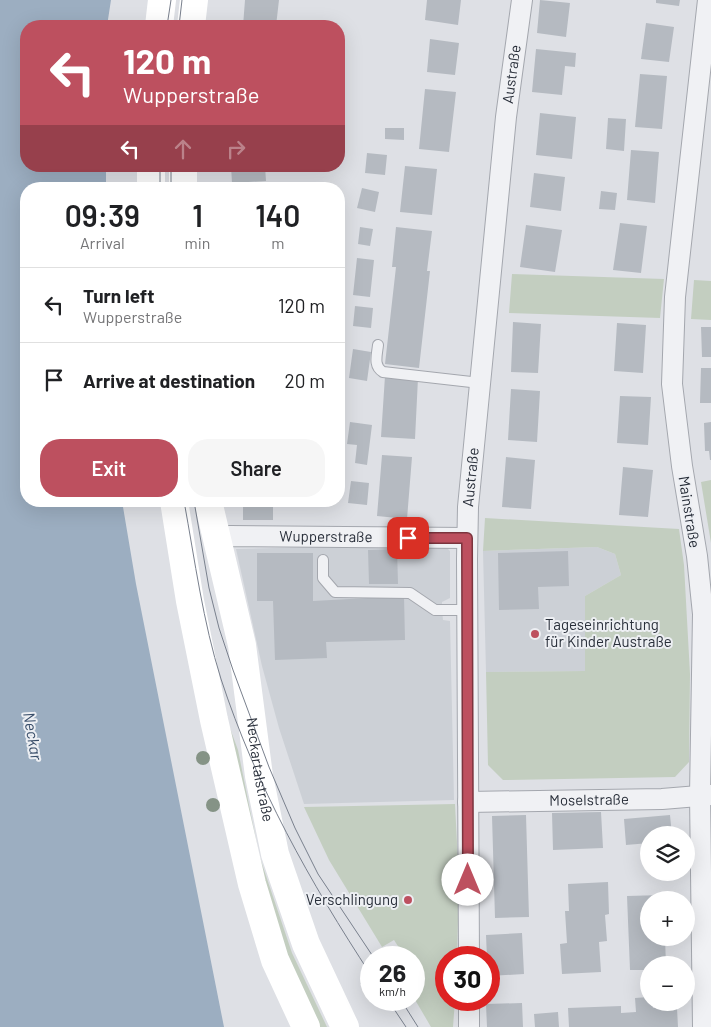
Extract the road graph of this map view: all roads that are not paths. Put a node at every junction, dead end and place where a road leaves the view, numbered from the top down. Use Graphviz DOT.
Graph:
graph roads {
  1 [pos="162,0"];
  2 [pos="194,0"];
  3 [pos="522,0"];
  4 [pos="708,0"];
  5 [pos="160,20"];
  6 [pos="192,20"];
  7 [pos="378,345"];
  8 [pos="480,383"];
  9 [pos="175,507"];
  10 [pos="209,507"];
  11 [pos="216,537"];
  12 [pos="467,538"];
  13 [pos="323,560"];
  14 [pos="467,610"];
  15 [pos="706,795"];
  16 [pos="468,802"];
  17 [pos="706,924"];
  18 [pos="468,946"];
  19 [pos="469,1011"];
  20 [pos="306,1027"];
  21 [pos="345,1027"];
  22 [pos="469,1027"];
  23 [pos="703,1027"];
  1 -- 5 [label="main road"];
  2 -- 6 [label="main road"];
  3 -- 8 [label="street, Austraße"];
  4 -- 15 [label="street, Mainstraße"];
  7 -- 8 [label="lane"];
  8 -- 12 [label="street, Austraße"];
  9 -- 20 [label="main road, Neckartalstraße"];
  10 -- 11 [label="main road, Neckartalstraße"];
  11 -- 12 [label="street, Wupperstraße"];
  11 -- 21 [label="main road, Neckartalstraße"];
  12 -- 14 [label="street, Austraße"];
  13 -- 14 [label="lane"];
  14 -- 16 [label="street, Austraße"];
  15 -- 16 [label="street, Moselstraße"];
  15 -- 17 [label="street, Mainstraße"];
  16 -- 18 [label="street, Austraße"];
  17 -- 23 [label="street, Mainstraße"];
  19 -- 22 [label="street"];
}
